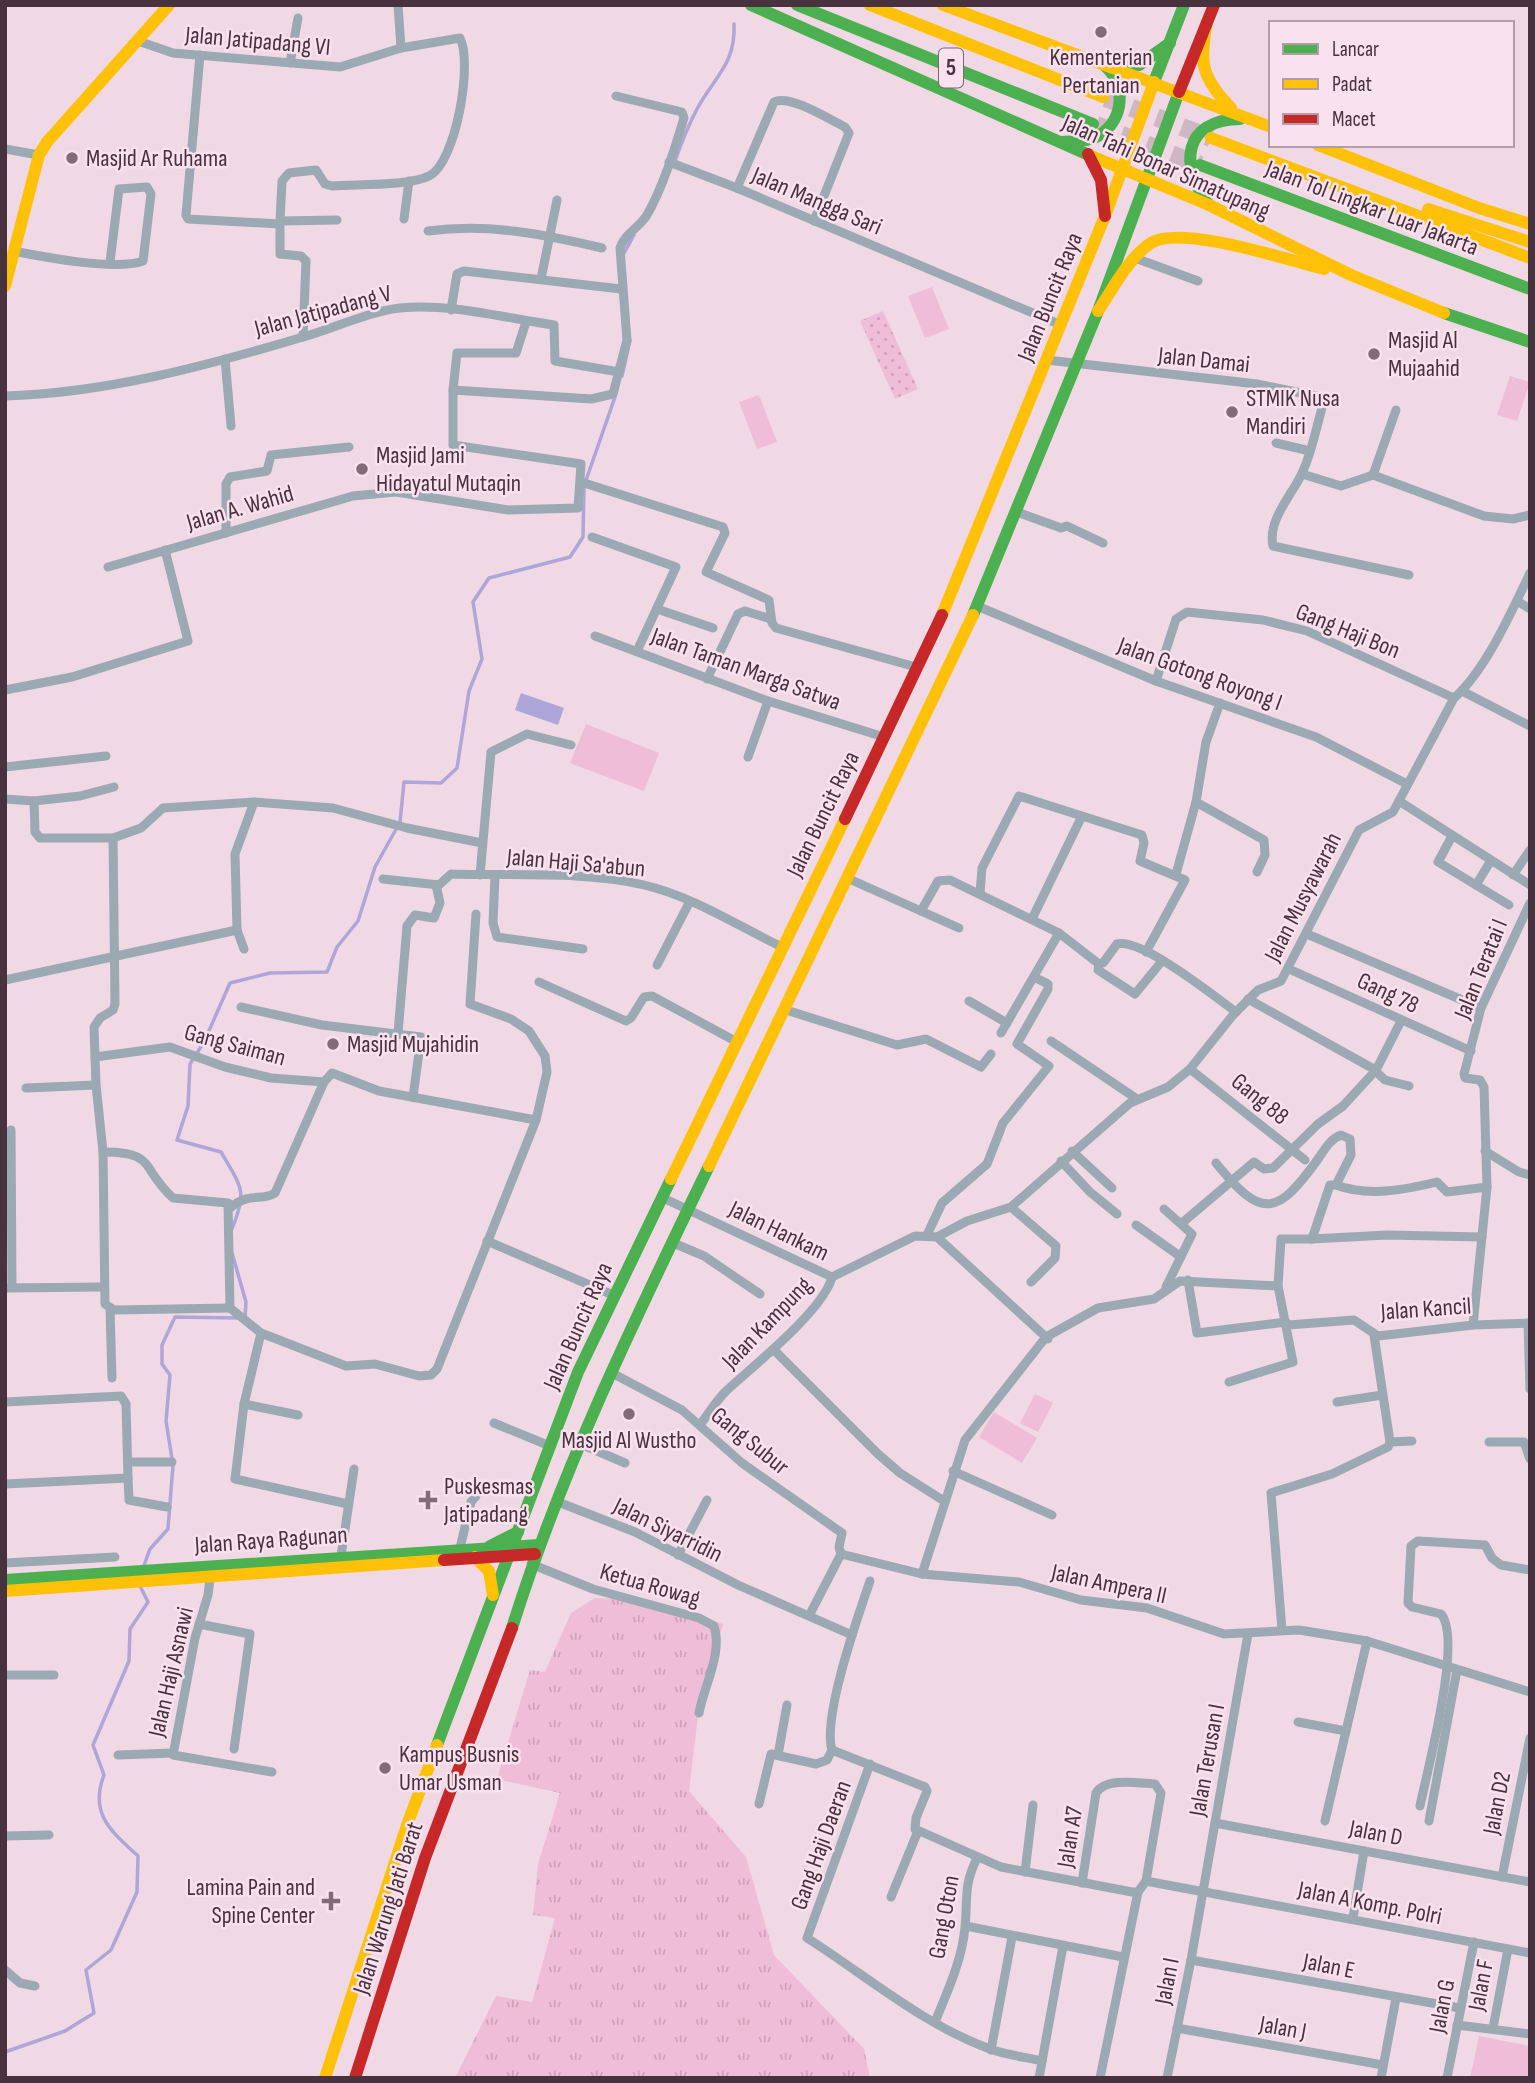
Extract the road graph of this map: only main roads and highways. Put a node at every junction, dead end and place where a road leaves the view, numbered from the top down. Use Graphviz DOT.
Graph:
graph roads {
  1 [pos="169,5"];
  2 [pos="751,5"];
  3 [pos="797,5"];
  4 [pos="870,5"];
  5 [pos="943,5"];
  6 [pos="1184,5"];
  7 [pos="1214,5"];
  8 [pos="1207,22"];
  9 [pos="1170,43"];
  10 [pos="1095,59"];
  11 [pos="1119,68"];
  12 [pos="1154,82"];
  13 [pos="1180,92"];
  14 [pos="1103,97"];
  15 [pos="1237,113"];
  16 [pos="1253,120"];
  17 [pos="1093,124"];
  18 [pos="1269,126"];
  19 [pos="1212,138"];
  20 [pos="1056,142"];
  21 [pos="1323,147"];
  22 [pos="1088,155"];
  23 [pos="1271,161"];
  24 [pos="1200,165"];
  25 [pos="1122,169"];
  26 [pos="1146,180"];
  27 [pos="1209,205"];
  28 [pos="1321,211"];
  29 [pos="1105,216"];
  30 [pos="1530,224"];
  31 [pos="1530,242"];
  32 [pos="1530,258"];
  33 [pos="1351,275"];
  34 [pos="5,286"];
  35 [pos="1530,289"];
  36 [pos="1530,302"];
  37 [pos="1098,311"];
  38 [pos="1530,342"];
  39 [pos="518,1532"];
  40 [pos="490,1546"];
  41 [pos="511,1551"];
  42 [pos="535,1554"];
  43 [pos="475,1557"];
  44 [pos="278,1566"];
  45 [pos="124,1577"];
  46 [pos="5,1580"];
  47 [pos="5,1591"];
  48 [pos="493,1596"];
  49 [pos="325,2078"];
  50 [pos="355,2078"];
  1 -- 34 [label="main road"];
  2 -- 20 [label="main road, Jalan Tahi Bonar Simatupang"];
  3 -- 17 [label="main road, 5"];
  4 -- 14 [label="main road, 5"];
  5 -- 10 [label="main road"];
  6 -- 9 [label="main road, Jalan Buncit Raya"];
  7 -- 8 [label="main road"];
  8 -- 13 [label="main road, Jalan Buncit Raya"];
  8 -- 15 [label="main road"];
  9 -- 11 [label="main road"];
  9 -- 12 [label="main road, Jalan Buncit Raya"];
  10 -- 11 [label="main road"];
  10 -- 20 [label="main road"];
  11 -- 12 [label="main road"];
  12 -- 13 [label="main road"];
  12 -- 25 [label="main road, Jalan Buncit Raya"];
  13 -- 15 [label="main road"];
  13 -- 26 [label="main road, Jalan Buncit Raya"];
  15 -- 16 [label="main road"];
  16 -- 18 [label="main road"];
  16 -- 27 [label="main road"];
  19 -- 23 [label="main road, Jalan Tol Lingkar Luar Jakarta"];
  20 -- 22 [label="main road, Jalan Tahi Bonar Simatupang"];
  21 -- 30 [label="main road"];
  22 -- 25 [label="main road, Jalan Tahi Bonar Simatupang"];
  22 -- 29 [label="main road"];
  23 -- 31 [label="main road"];
  23 -- 32 [label="main road, Jalan Tol Lingkar Luar Jakarta"];
  24 -- 28 [label="main road, Jalan Tol Lingkar Luar Jakarta"];
  25 -- 26 [label="main road, Jalan Tahi Bonar Simatupang"];
  25 -- 29 [label="main road, Jalan Buncit Raya"];
  26 -- 27 [label="main road, Jalan Tahi Bonar Simatupang"];
  26 -- 37 [label="main road, Jalan Buncit Raya"];
  27 -- 33 [label="main road, Jalan Tahi Bonar Simatupang"];
  28 -- 35 [label="main road, Jalan Tol Lingkar Luar Jakarta"];
  28 -- 36 [label="main road"];
  29 -- 39 [label="main road, Jalan Buncit Raya"];
  33 -- 37 [label="main road"];
  33 -- 38 [label="main road, Jalan Tahi Bonar Simatupang"];
  37 -- 42 [label="main road, Jalan Buncit Raya"];
  39 -- 40 [label="main road"];
  39 -- 41 [label="main road, Jalan Buncit Raya"];
  40 -- 41 [label="main road, Jalan Raya Ragunan"];
  40 -- 44 [label="main road, Jalan Raya Ragunan"];
  41 -- 42 [label="main road, Jalan Raya Ragunan"];
  41 -- 43 [label="main road, Jalan Raya Ragunan"];
  41 -- 48 [label="main road, Jalan Warung Jati Barat"];
  42 -- 50 [label="main road, Jalan Warung Jati Barat"];
  43 -- 44 [label="main road, Jalan Raya Ragunan"];
  43 -- 48 [label="main road"];
  44 -- 45 [label="main road, Jalan Raya Ragunan"];
  45 -- 46 [label="main road, Jalan Raya Ragunan"];
  45 -- 47 [label="main road, Jalan Raya Ragunan"];
  48 -- 49 [label="main road, Jalan Warung Jati Barat"];
}
